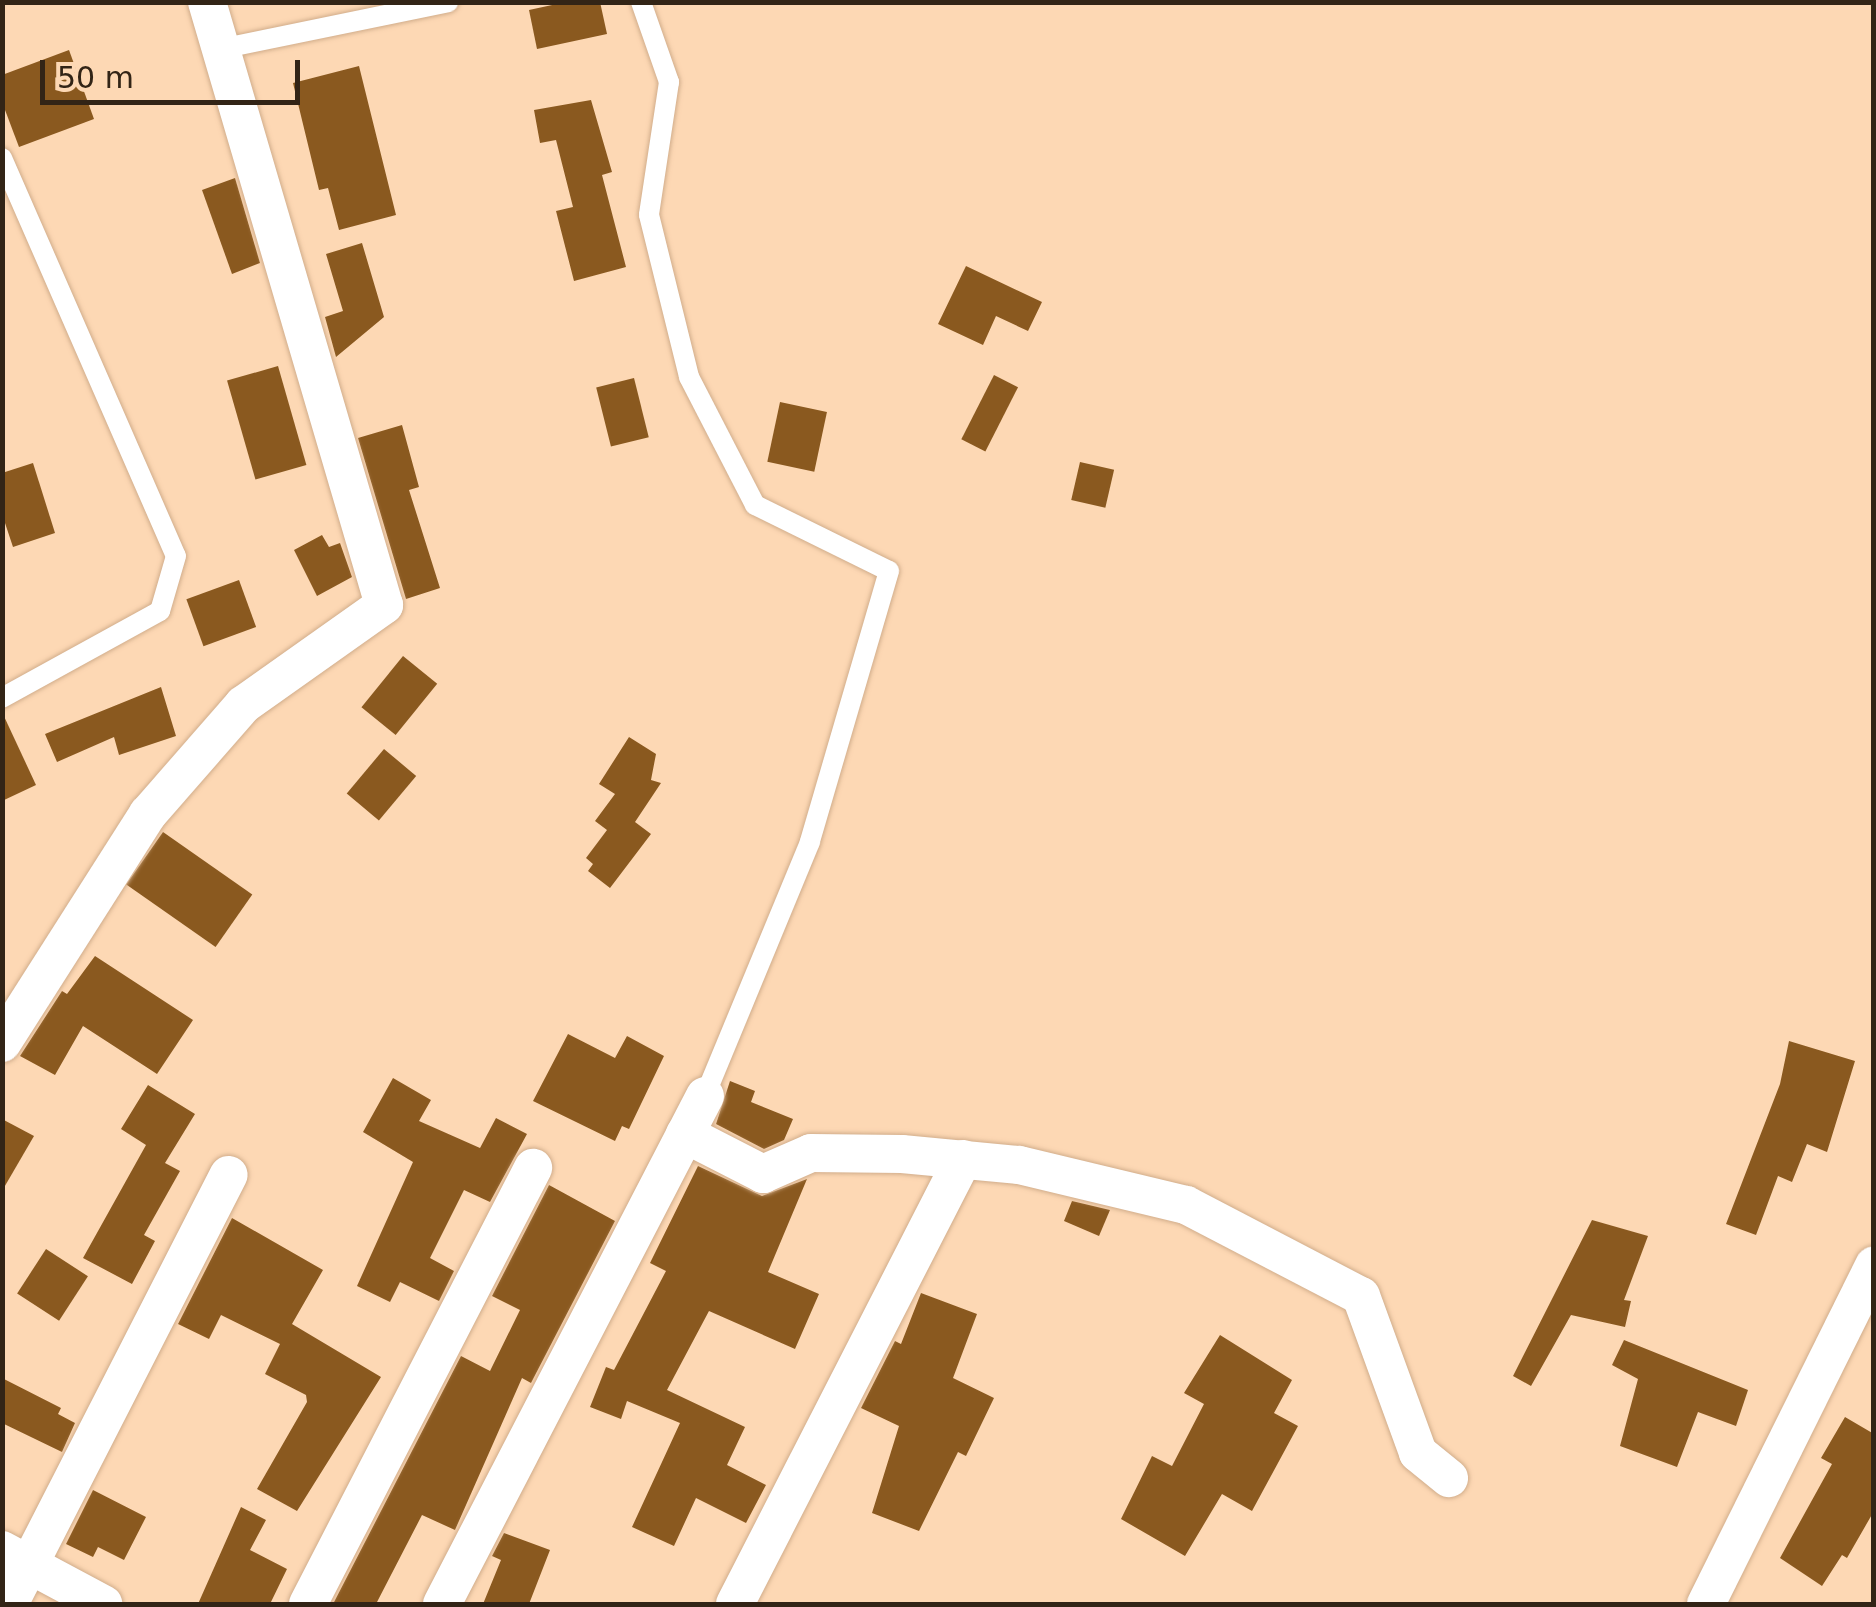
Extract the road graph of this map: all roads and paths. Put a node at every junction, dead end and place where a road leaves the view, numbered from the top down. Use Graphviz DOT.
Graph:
graph roads {
  1 [pos="207,2"];
  2 [pos="448,2"];
  3 [pos="641,2"];
  4 [pos="220,49"];
  5 [pos="2,158"];
  6 [pos="2,698"];
  7 [pos="2,1043"];
  8 [pos="705,1096"];
  9 [pos="685,1134"];
  10 [pos="962,1160"];
  11 [pos="533,1168"];
  12 [pos="229,1175"];
  13 [pos="1874,1265"];
  14 [pos="1449,1478"];
  15 [pos="15,1559"];
  16 [pos="9,1604"];
  17 [pos="103,1604"];
  18 [pos="308,1604"];
  19 [pos="442,1604"];
  20 [pos="735,1604"];
  21 [pos="1706,1604"];
  1 -- 4 [label="street"];
  2 -- 4 [label="lane"];
  3 -- 8 [label="lane"];
  4 -- 7 [label="street"];
  5 -- 6 [label="lane"];
  8 -- 9 [label="street"];
  9 -- 10 [label="street"];
  9 -- 19 [label="street"];
  10 -- 14 [label="street"];
  10 -- 20 [label="street"];
  11 -- 18 [label="street"];
  12 -- 15 [label="street"];
  13 -- 21 [label="street"];
  15 -- 16 [label="street"];
  15 -- 17 [label="street"];
}
